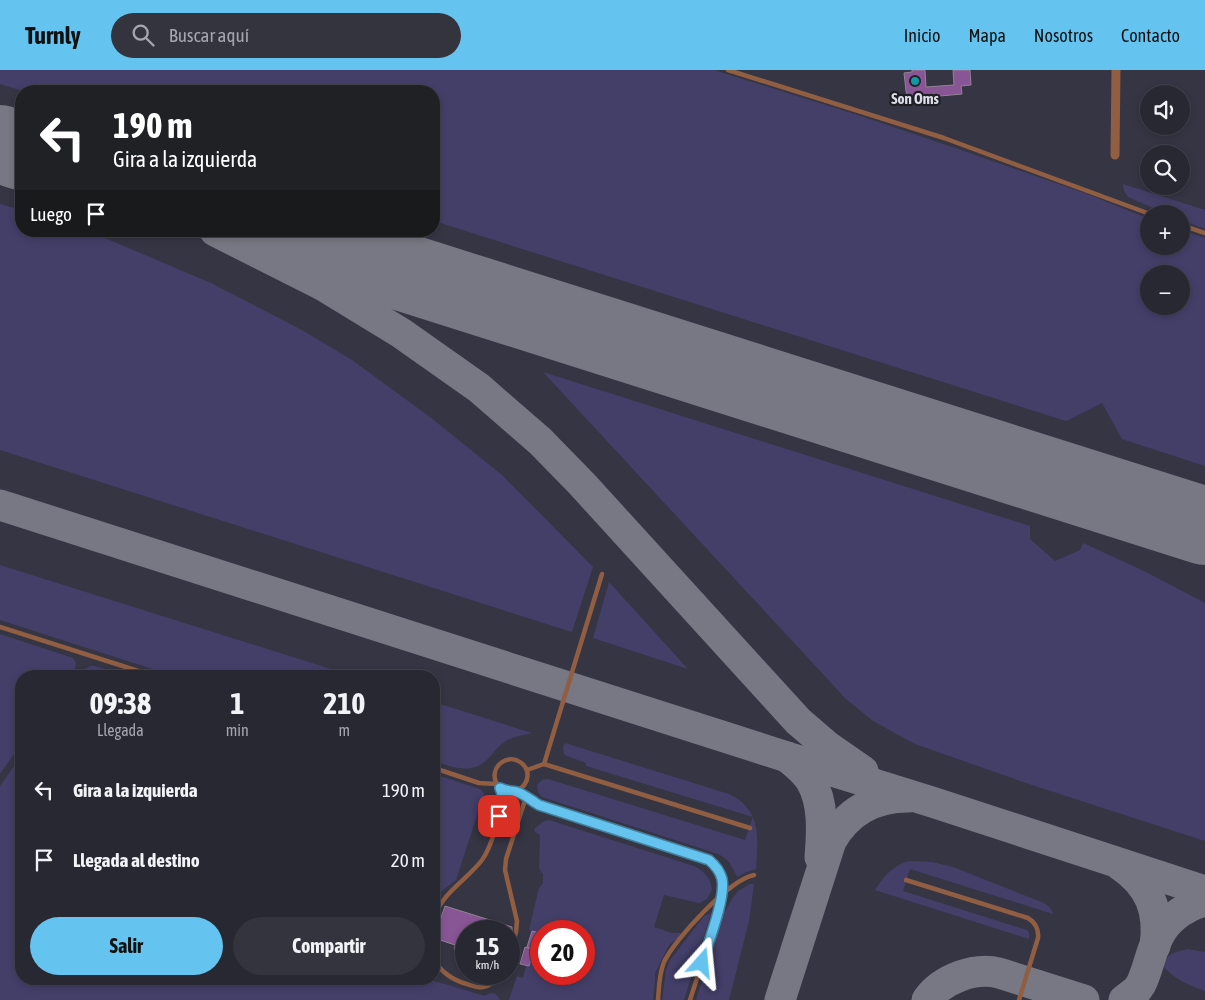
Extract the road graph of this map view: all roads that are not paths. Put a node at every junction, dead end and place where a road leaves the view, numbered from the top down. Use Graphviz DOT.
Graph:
graph roads {
  1 [pos="728,70"];
  2 [pos="1116,70"];
  3 [pos="1116,155"];
  4 [pos="1140,210"];
  5 [pos="1190,228"];
  6 [pos="1205,233"];
  7 [pos="602,574"];
  8 [pos="0,627"];
  9 [pos="135,670"];
  10 [pos="544,764"];
  11 [pos="440,770"];
  12 [pos="526,770"];
  13 [pos="498,786"];
  14 [pos="516,791"];
  15 [pos="526,797"];
  16 [pos="750,828"];
  17 [pos="754,875"];
  18 [pos="906,880"];
  19 [pos="722,896"];
  20 [pos="440,903"];
  21 [pos="517,920"];
  22 [pos="440,968"];
  23 [pos="455,980"];
  24 [pos="469,985"];
  25 [pos="487,985"];
  26 [pos="658,1000"];
  27 [pos="690,1000"];
  28 [pos="1019,1000"];
  1 -- 4 [label="lane"];
  2 -- 3 [label="street"];
  5 -- 6 [label="lane"];
  7 -- 10 [label="lane"];
  8 -- 9 [label="lane"];
  10 -- 12 [label="lane"];
  10 -- 16 [label="lane"];
  11 -- 13 [label="lane"];
  12 -- 13 [label="lane"];
  12 -- 14 [label="lane"];
  13 -- 14 [label="lane"];
  13 -- 20 [label="lane"];
  14 -- 15 [label="lane"];
  15 -- 19 [label="lane"];
  15 -- 21 [label="lane"];
  17 -- 19 [label="lane"];
  18 -- 28 [label="lane"];
  19 -- 26 [label="lane"];
  19 -- 27 [label="lane"];
  22 -- 23 [label="lane"];
  24 -- 25 [label="lane"];
}
